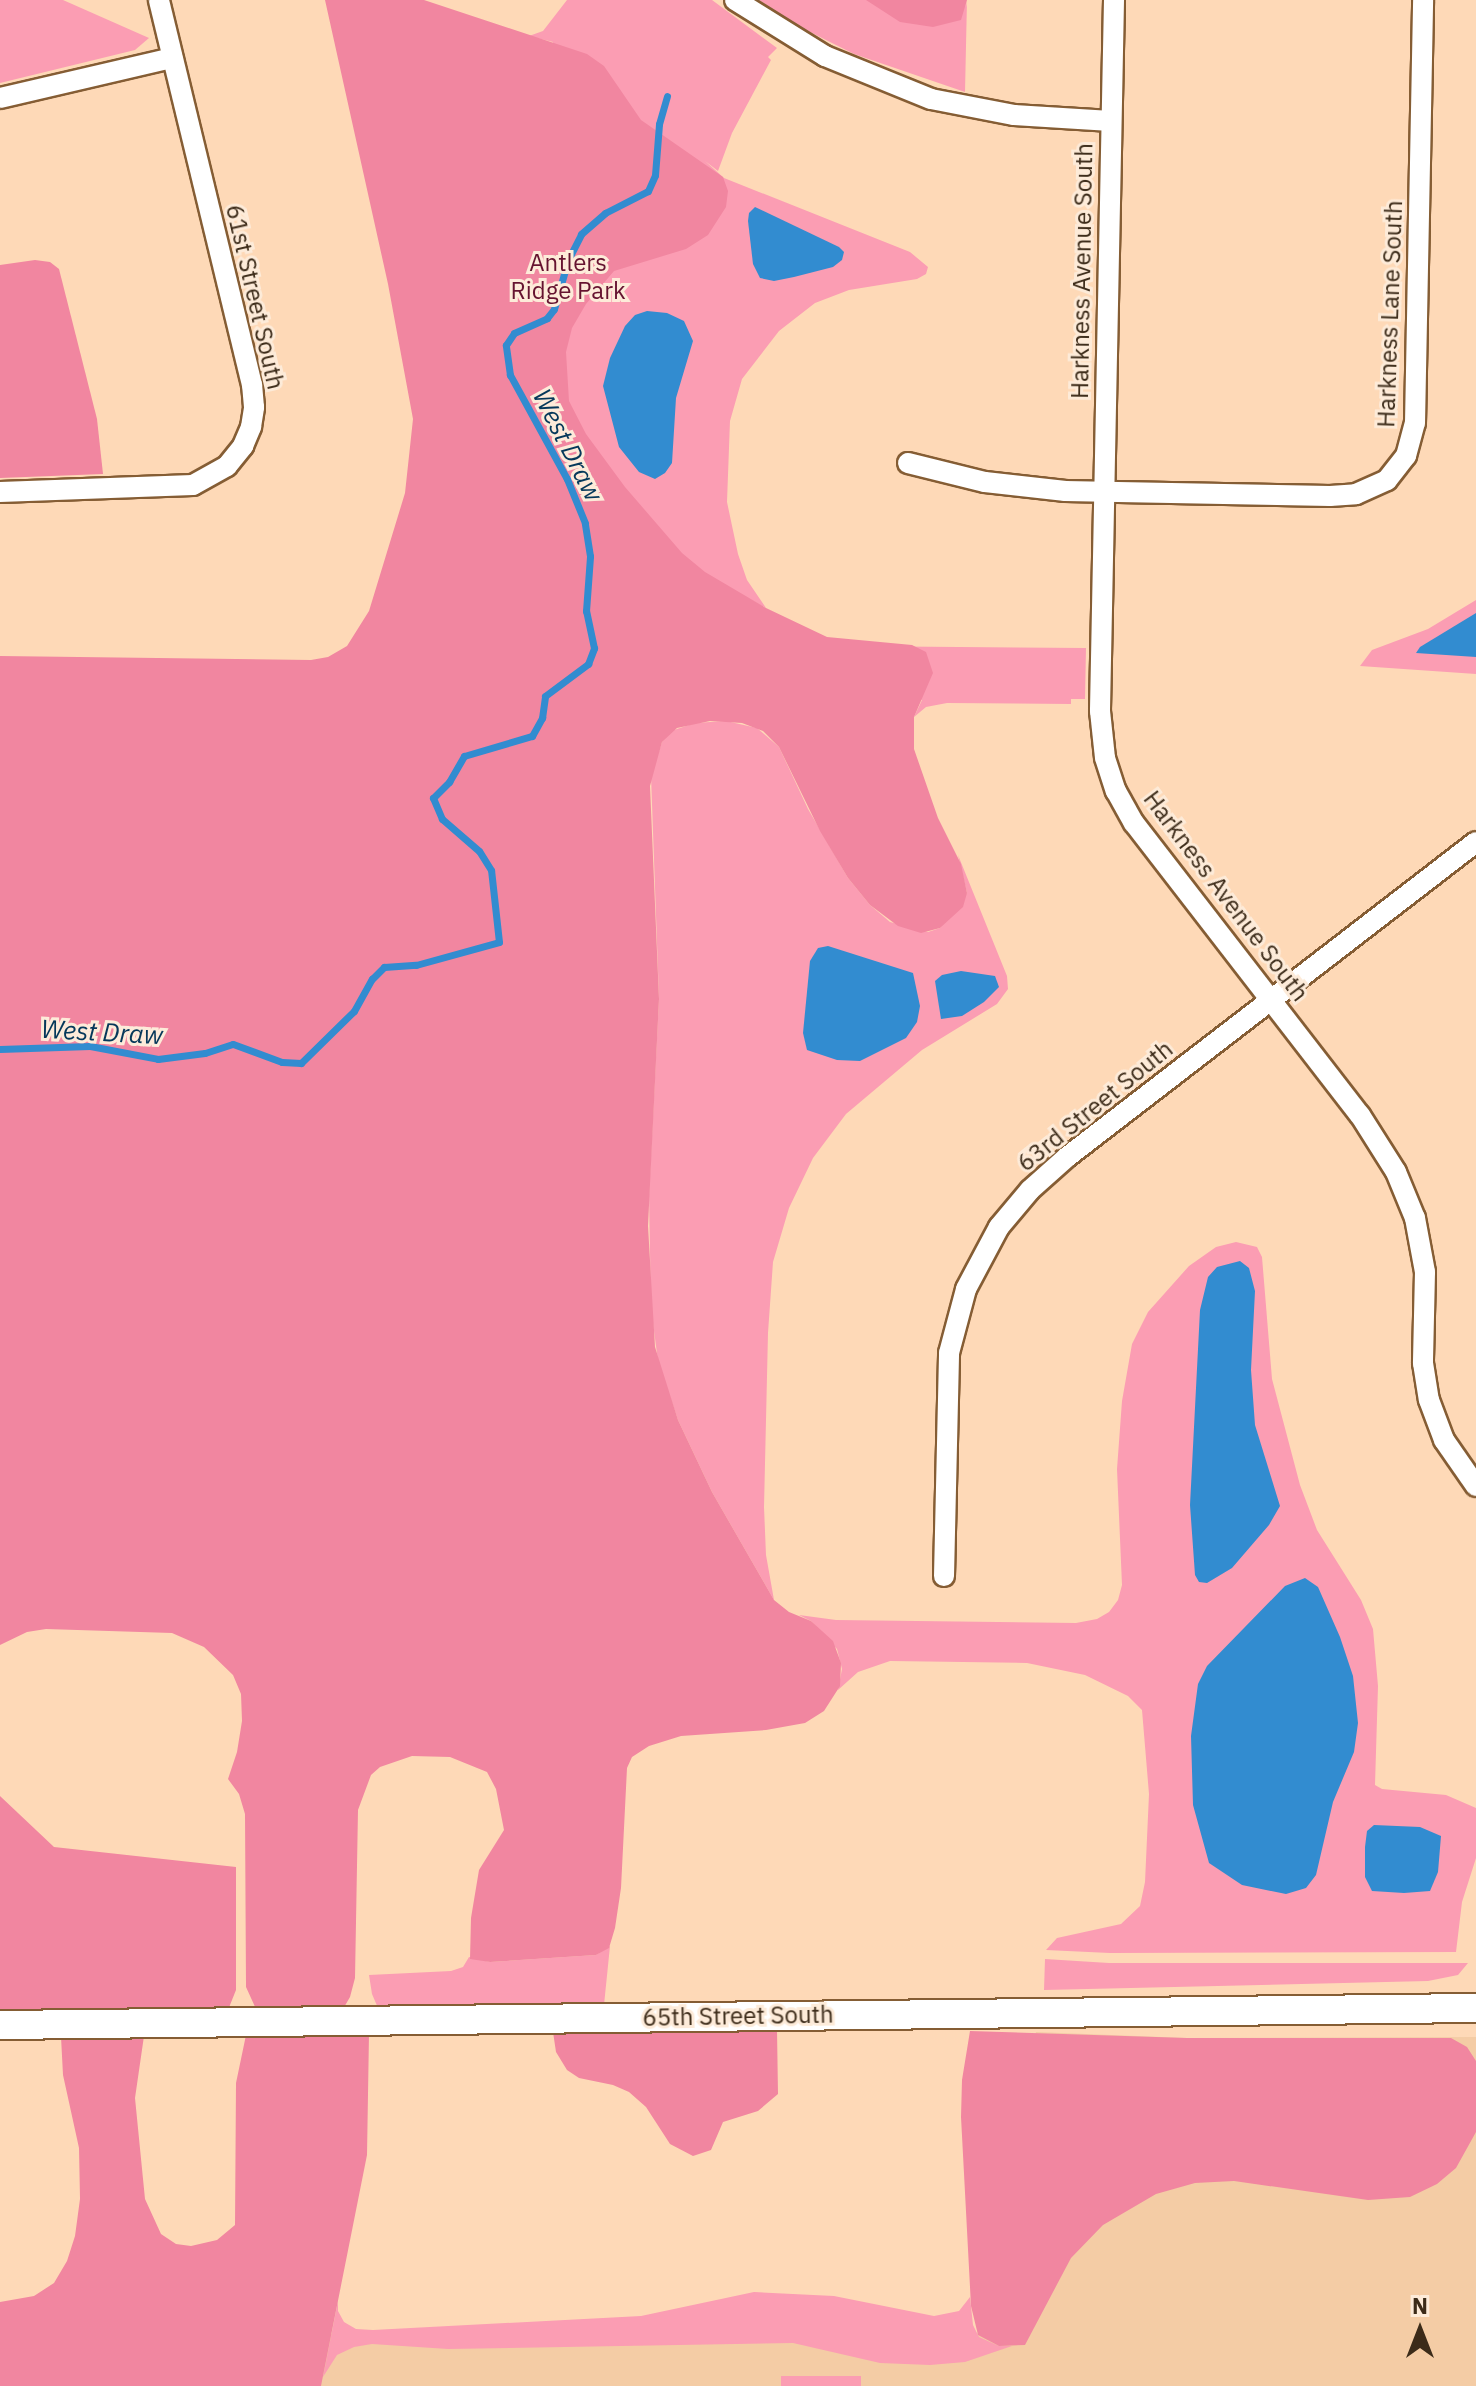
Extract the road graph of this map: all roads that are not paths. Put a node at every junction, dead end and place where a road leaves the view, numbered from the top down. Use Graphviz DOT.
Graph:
graph roads {
  1 [pos="159,0"];
  2 [pos="735,0"];
  3 [pos="1114,0"];
  4 [pos="1423,0"];
  5 [pos="172,58"];
  6 [pos="0,98"];
  7 [pos="1111,121"];
  8 [pos="908,463"];
  9 [pos="1104,491"];
  10 [pos="0,492"];
  11 [pos="1476,842"];
  12 [pos="1271,1001"];
  13 [pos="1476,1486"];
  14 [pos="944,1576"];
  15 [pos="1476,2008"];
  16 [pos="0,2025"];
  1 -- 5 [label="street, 61st Street South"];
  2 -- 7 [label="street"];
  3 -- 7 [label="street, Harkness Avenue South"];
  4 -- 9 [label="street, Harkness Lane South"];
  5 -- 6 [label="street"];
  5 -- 10 [label="street, 61st Street South"];
  7 -- 9 [label="street, Harkness Avenue South"];
  8 -- 9 [label="street, Harkness Lane South"];
  9 -- 12 [label="street, Harkness Avenue South"];
  11 -- 12 [label="street, 63rd Street South"];
  12 -- 13 [label="street, Harkness Avenue South"];
  12 -- 14 [label="street, 63rd Street South"];
  15 -- 16 [label="street, 65th Street South"];
}
